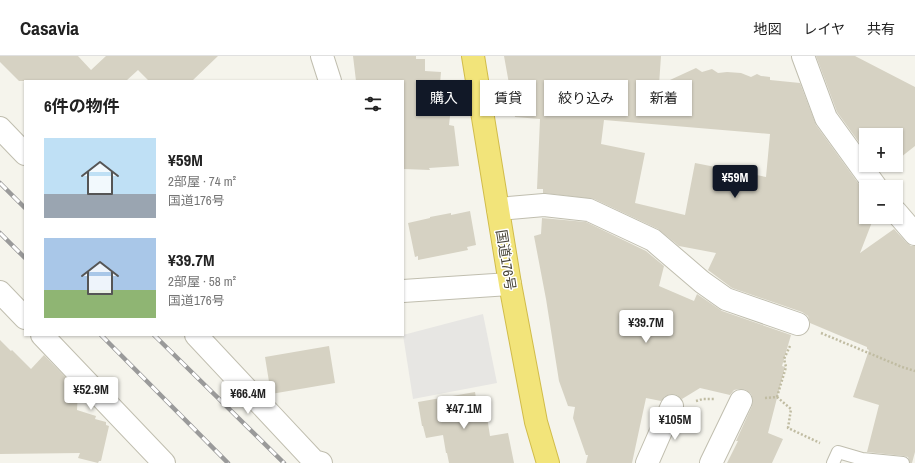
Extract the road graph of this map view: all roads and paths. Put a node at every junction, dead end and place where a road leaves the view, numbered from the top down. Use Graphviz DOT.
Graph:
graph roads {
  1 [pos="322,56"];
  2 [pos="473,56"];
  3 [pos="803,56"];
  4 [pos="330,80"];
  5 [pos="0,128"];
  6 [pos="24,153"];
  7 [pos="871,180"];
  8 [pos="498,209"];
  9 [pos="903,220"];
  10 [pos="915,234"];
  11 [pos="510,284"];
  12 [pos="404,288"];
  13 [pos="0,292"];
  14 [pos="24,317"];
  15 [pos="798,324"];
  16 [pos="43,336"];
  17 [pos="197,336"];
  18 [pos="915,371"];
  19 [pos="778,397"];
  20 [pos="740,401"];
  21 [pos="672,406"];
  22 [pos="164,463"];
  23 [pos="320,463"];
  24 [pos="548,463"];
  25 [pos="647,463"];
  26 [pos="711,463"];
  27 [pos="833,463"];
  28 [pos="903,463"];
  1 -- 4 [label="street"];
  2 -- 8 [label="highway, 国道176号"];
  3 -- 7 [label="street"];
  5 -- 6 [label="street"];
  8 -- 11 [label="highway, 国道176号"];
  8 -- 15 [label="street"];
  9 -- 10 [label="street"];
  11 -- 12 [label="street"];
  11 -- 24 [label="highway, 国道176号"];
  13 -- 14 [label="street"];
  15 -- 18 [label="path"];
  15 -- 19 [label="path"];
  16 -- 22 [label="street"];
  17 -- 23 [label="street"];
  20 -- 26 [label="street"];
  21 -- 25 [label="street"];
  27 -- 28 [label="lane"];
}
